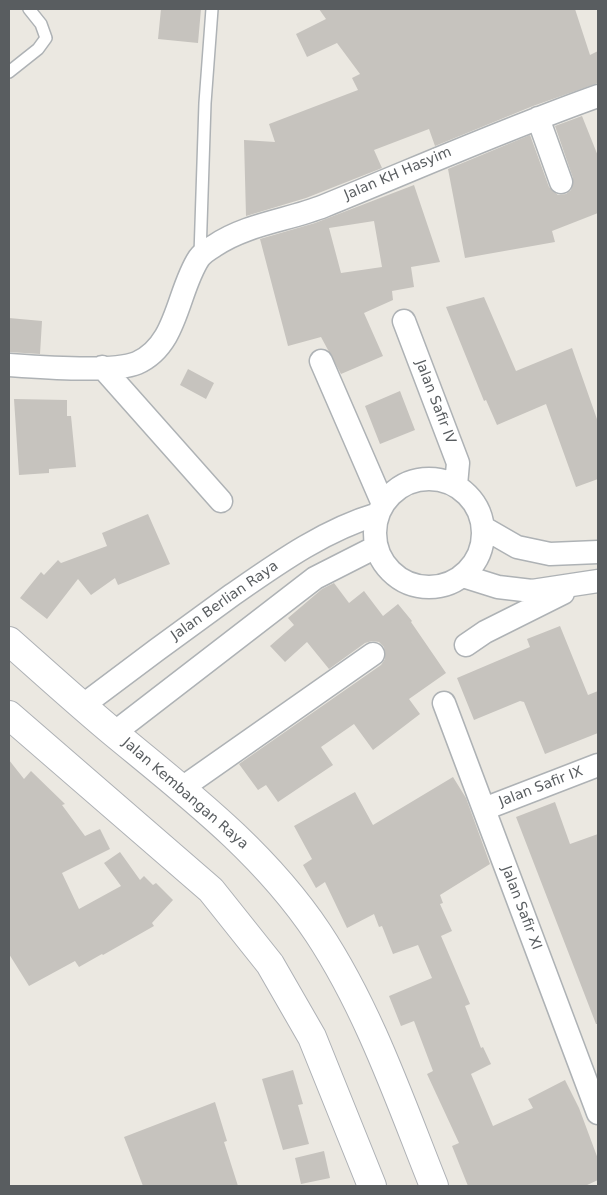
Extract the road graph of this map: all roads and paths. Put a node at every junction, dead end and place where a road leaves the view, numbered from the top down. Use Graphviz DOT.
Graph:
graph roads {
  1 [pos="28,9"];
  2 [pos="212,9"];
  3 [pos="9,72"];
  4 [pos="598,96"];
  5 [pos="538,118"];
  6 [pos="561,182"];
  7 [pos="200,257"];
  8 [pos="404,322"];
  9 [pos="321,361"];
  10 [pos="9,365"];
  11 [pos="102,367"];
  12 [pos="456,485"];
  13 [pos="222,501"];
  14 [pos="380,509"];
  15 [pos="484,528"];
  16 [pos="376,547"];
  17 [pos="598,552"];
  18 [pos="463,576"];
  19 [pos="591,582"];
  20 [pos="9,641"];
  21 [pos="466,645"];
  22 [pos="372,654"];
  23 [pos="444,702"];
  24 [pos="82,706"];
  25 [pos="9,715"];
  26 [pos="114,733"];
  27 [pos="598,765"];
  28 [pos="182,788"];
  29 [pos="484,809"];
  30 [pos="598,1114"];
  31 [pos="372,1186"];
  32 [pos="434,1186"];
  1 -- 3 [label="lane"];
  2 -- 7 [label="lane"];
  4 -- 5 [label="street, Jalan KH Hasyim"];
  5 -- 6 [label="street"];
  5 -- 7 [label="street, Jalan KH Hasyim"];
  7 -- 11 [label="street"];
  8 -- 12 [label="street, Jalan Safir IV"];
  9 -- 14 [label="street"];
  10 -- 11 [label="street"];
  11 -- 13 [label="street"];
  12 -- 14 [label="street"];
  12 -- 15 [label="street"];
  14 -- 16 [label="street"];
  14 -- 24 [label="street, Jalan Berlian Raya"];
  15 -- 17 [label="street"];
  15 -- 18 [label="street"];
  16 -- 18 [label="street"];
  16 -- 26 [label="street"];
  18 -- 19 [label="street"];
  19 -- 21 [label="street"];
  20 -- 24 [label="main road, Jalan Kembangan Raya"];
  22 -- 28 [label="street"];
  23 -- 29 [label="street, Jalan Safir XI"];
  24 -- 26 [label="main road, Jalan Kembangan Raya"];
  25 -- 31 [label="main road"];
  26 -- 28 [label="main road, Jalan Kembangan Raya"];
  27 -- 29 [label="street, Jalan Safir IX"];
  28 -- 32 [label="main road, Jalan Kembangan Raya"];
  29 -- 30 [label="street, Jalan Safir XI"];
}
